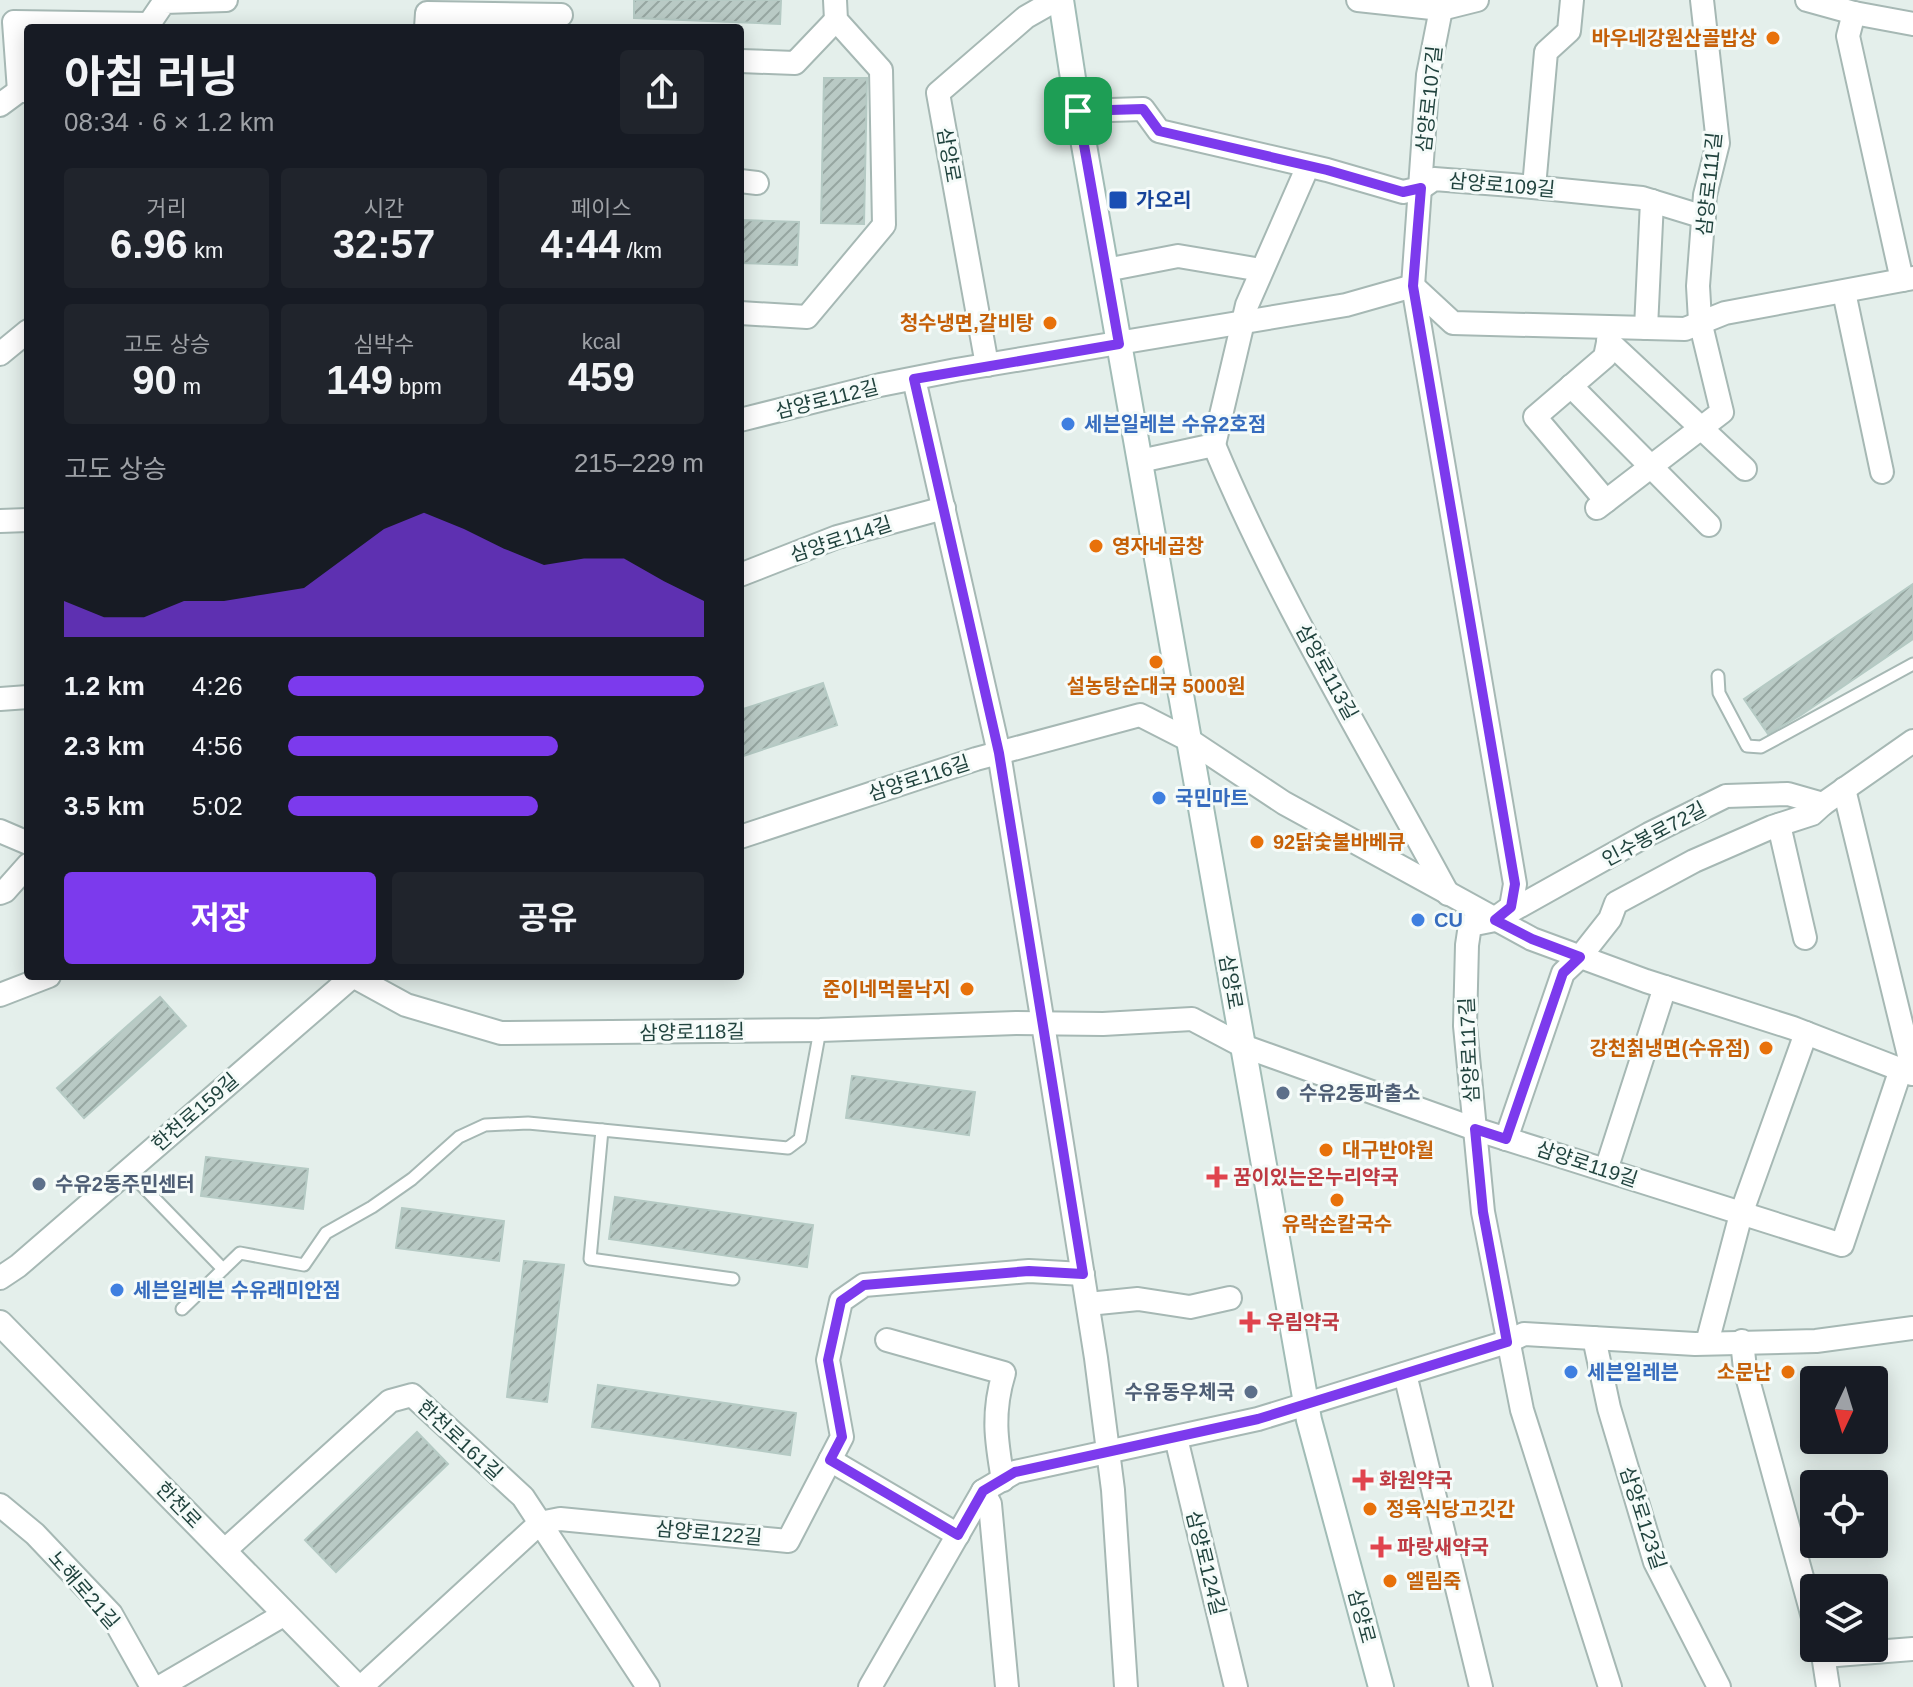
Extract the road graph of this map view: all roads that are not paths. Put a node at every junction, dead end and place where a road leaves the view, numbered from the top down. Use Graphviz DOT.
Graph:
graph roads {
  1 [pos="147,0"];
  2 [pos="226,0"];
  3 [pos="1058,0"];
  4 [pos="1358,0"];
  5 [pos="1477,0"];
  6 [pos="1572,0"];
  7 [pos="1702,0"];
  8 [pos="1807,0"];
  9 [pos="1441,9"];
  10 [pos="835,10"];
  11 [pos="1854,13"];
  12 [pos="565,14"];
  13 [pos="82,24"];
  14 [pos="149,24"];
  15 [pos="150,24"];
  16 [pos="426,24"];
  17 [pos="1913,24"];
  18 [pos="744,61"];
  19 [pos="23,91"];
  20 [pos="0,105"];
  21 [pos="1078,111"];
  22 [pos="1308,166"];
  23 [pos="1534,187"];
  24 [pos="1421,188"];
  25 [pos="1652,201"];
  26 [pos="1704,217"];
  27 [pos="1106,270"];
  28 [pos="1261,270"];
  29 [pos="1907,279"];
  30 [pos="1413,286"];
  31 [pos="1844,292"];
  32 [pos="744,313"];
  33 [pos="1700,321"];
  34 [pos="1245,323"];
  35 [pos="1646,328"];
  36 [pos="24,334"];
  37 [pos="1610,334"];
  38 [pos="1119,344"];
  39 [pos="0,354"];
  40 [pos="987,365"];
  41 [pos="914,379"];
  42 [pos="1571,386"];
  43 [pos="744,419"];
  44 [pos="1700,429"];
  45 [pos="1214,445"];
  46 [pos="1140,461"];
  47 [pos="1650,468"];
  48 [pos="1745,469"];
  49 [pos="1882,472"];
  50 [pos="944,508"];
  51 [pos="24,520"];
  52 [pos="0,521"];
  53 [pos="1709,525"];
  54 [pos="744,573"];
  55 [pos="1913,664"];
  56 [pos="1718,676"];
  57 [pos="24,697"];
  58 [pos="0,699"];
  59 [pos="1189,740"];
  60 [pos="1913,741"];
  61 [pos="999,753"];
  62 [pos="1844,789"];
  63 [pos="1823,804"];
  64 [pos="1779,825"];
  65 [pos="0,831"];
  66 [pos="744,836"];
  67 [pos="24,841"];
  68 [pos="24,870"];
  69 [pos="0,893"];
  70 [pos="1448,895"];
  71 [pos="1495,920"];
  72 [pos="1805,938"];
  73 [pos="1580,957"];
  74 [pos="39,980"];
  75 [pos="348,980"];
  76 [pos="360,980"];
  77 [pos="1665,987"];
  78 [pos="0,995"];
  79 [pos="1043,1024"];
  80 [pos="820,1030"];
  81 [pos="1806,1033"];
  82 [pos="1243,1046"];
  83 [pos="1909,1072"];
  84 [pos="1475,1129"];
  85 [pos="602,1130"];
  86 [pos="1506,1139"];
  87 [pos="1606,1170"];
  88 [pos="128,1171"];
  89 [pos="1741,1214"];
  90 [pos="223,1269"];
  91 [pos="1083,1274"];
  92 [pos="0,1278"];
  93 [pos="733,1279"];
  94 [pos="1230,1298"];
  95 [pos="1088,1304"];
  96 [pos="182,1309"];
  97 [pos="0,1323"];
  98 [pos="1913,1328"];
  99 [pos="1594,1338"];
  100 [pos="887,1340"];
  101 [pos="1742,1341"];
  102 [pos="1507,1342"];
  103 [pos="1707,1343"];
  104 [pos="1405,1374"];
  105 [pos="1306,1404"];
  106 [pos="1176,1438"];
  107 [pos="1108,1454"];
  108 [pos="830,1460"];
  109 [pos="1003,1480"];
  110 [pos="983,1491"];
  111 [pos="0,1505"];
  112 [pos="540,1523"];
  113 [pos="958,1535"];
  114 [pos="224,1551"];
  115 [pos="1801,1574"];
  116 [pos="285,1614"];
  117 [pos="1913,1649"];
  118 [pos="1888,1650"];
  119 [pos="1824,1662"];
  120 [pos="152,1687"];
  121 [pos="160,1687"];
  122 [pos="359,1687"];
  123 [pos="648,1687"];
  124 [pos="870,1687"];
  125 [pos="1007,1687"];
  126 [pos="1126,1687"];
  127 [pos="1236,1687"];
  128 [pos="1381,1687"];
  129 [pos="1481,1687"];
  130 [pos="1610,1687"];
  131 [pos="1719,1687"];
  132 [pos="1828,1687"];
  1 -- 14 [label="street"];
  2 -- 15 [label="street"];
  3 -- 21 [label="main road, 삼양로"];
  3 -- 40 [label="street, 삼양로"];
  4 -- 9 [label="street"];
  5 -- 9 [label="street"];
  6 -- 23 [label="street"];
  7 -- 26 [label="street, 삼양로111길"];
  8 -- 11 [label="street"];
  9 -- 24 [label="street, 삼양로107길"];
  10 -- 18 [label="street"];
  10 -- 32 [label="street"];
  11 -- 17 [label="street"];
  11 -- 29 [label="street"];
  12 -- 16 [label="street"];
  13 -- 19 [label="street"];
  19 -- 20 [label="street"];
  21 -- 22 [label="street, 삼양로109길"];
  21 -- 27 [label="main road, 삼양로"];
  22 -- 24 [label="street, 삼양로109길"];
  22 -- 28 [label="street"];
  23 -- 24 [label="street, 삼양로109길"];
  23 -- 25 [label="street, 삼양로109길"];
  24 -- 30 [label="street, 삼양로107길"];
  25 -- 26 [label="street, 삼양로109길"];
  25 -- 35 [label="street"];
  26 -- 33 [label="street, 삼양로111길"];
  27 -- 28 [label="street"];
  27 -- 38 [label="main road, 삼양로"];
  28 -- 34 [label="street"];
  29 -- 31 [label="street"];
  30 -- 34 [label="street"];
  30 -- 37 [label="street"];
  30 -- 71 [label="street"];
  31 -- 33 [label="street"];
  31 -- 49 [label="street"];
  33 -- 35 [label="street"];
  33 -- 44 [label="street, 삼양로111길"];
  34 -- 38 [label="street"];
  34 -- 45 [label="street"];
  35 -- 37 [label="street"];
  36 -- 39 [label="street"];
  37 -- 42 [label="street"];
  37 -- 44 [label="street"];
  38 -- 40 [label="street, 삼양로112길"];
  38 -- 46 [label="main road, 삼양로"];
  40 -- 41 [label="street, 삼양로112길"];
  41 -- 43 [label="street, 삼양로112길"];
  41 -- 50 [label="street"];
  42 -- 47 [label="street"];
  42 -- 47 [label="street"];
  44 -- 47 [label="street"];
  44 -- 48 [label="street"];
  45 -- 46 [label="street"];
  45 -- 70 [label="street, 삼양로113길"];
  46 -- 59 [label="main road, 삼양로"];
  47 -- 53 [label="street"];
  50 -- 54 [label="street, 삼양로114길"];
  50 -- 61 [label="street"];
  51 -- 52 [label="street"];
  55 -- 56 [label="lane"];
  57 -- 58 [label="street"];
  59 -- 61 [label="street, 삼양로116길"];
  59 -- 70 [label="street"];
  59 -- 82 [label="main road, 삼양로"];
  60 -- 62 [label="street"];
  61 -- 66 [label="street, 삼양로116길"];
  61 -- 79 [label="street"];
  62 -- 63 [label="street"];
  62 -- 83 [label="street"];
  63 -- 64 [label="street"];
  63 -- 71 [label="street, 인수봉로72길"];
  64 -- 72 [label="street"];
  64 -- 73 [label="street"];
  65 -- 67 [label="street"];
  68 -- 69 [label="street"];
  70 -- 71 [label="street"];
  71 -- 73 [label="street"];
  71 -- 84 [label="street, 삼양로117길"];
  73 -- 77 [label="street"];
  73 -- 86 [label="street"];
  74 -- 78 [label="street"];
  75 -- 88 [label="street, 한천로159길"];
  76 -- 80 [label="street, 삼양로118길"];
  77 -- 81 [label="street"];
  77 -- 87 [label="street"];
  79 -- 80 [label="street, 삼양로118길"];
  79 -- 82 [label="street, 삼양로118길"];
  79 -- 91 [label="street"];
  80 -- 85 [label="lane"];
  81 -- 83 [label="street"];
  81 -- 89 [label="street"];
  82 -- 84 [label="street, 삼양로119길"];
  82 -- 105 [label="main road, 삼양로"];
  83 -- 89 [label="street, 삼양로119길"];
  84 -- 86 [label="street, 삼양로119길"];
  84 -- 102 [label="street, 삼양로117길"];
  85 -- 90 [label="lane"];
  85 -- 93 [label="lane"];
  86 -- 87 [label="street, 삼양로119길"];
  87 -- 89 [label="street, 삼양로119길"];
  88 -- 90 [label="lane"];
  88 -- 92 [label="street, 한천로159길"];
  89 -- 103 [label="street"];
  90 -- 96 [label="lane"];
  91 -- 95 [label="street"];
  91 -- 108 [label="street, 삼양로122길"];
  94 -- 95 [label="street"];
  95 -- 107 [label="street"];
  97 -- 114 [label="main road, 한천로"];
  98 -- 101 [label="street"];
  99 -- 102 [label="street"];
  99 -- 103 [label="street"];
  99 -- 131 [label="street, 삼양로123길"];
  100 -- 109 [label="street"];
  101 -- 103 [label="street"];
  101 -- 115 [label="street"];
  102 -- 104 [label="street"];
  102 -- 130 [label="street"];
  104 -- 105 [label="street"];
  104 -- 129 [label="street"];
  105 -- 106 [label="street"];
  105 -- 128 [label="main road, 삼양로"];
  106 -- 107 [label="street"];
  106 -- 127 [label="street, 삼양로124길"];
  107 -- 109 [label="street"];
  107 -- 126 [label="street"];
  108 -- 112 [label="street, 삼양로122길"];
  108 -- 113 [label="street"];
  109 -- 110 [label="street"];
  110 -- 113 [label="street"];
  110 -- 125 [label="street"];
  111 -- 120 [label="street, 노해로21길"];
  112 -- 114 [label="street, 한천로161길"];
  112 -- 122 [label="street, 한천로"];
  112 -- 123 [label="street, 한천로161길"];
  113 -- 124 [label="street"];
  114 -- 116 [label="main road, 한천로"];
  116 -- 121 [label="street"];
  116 -- 122 [label="main road, 한천로"];
  117 -- 118 [label="street"];
  119 -- 132 [label="street"];
}
